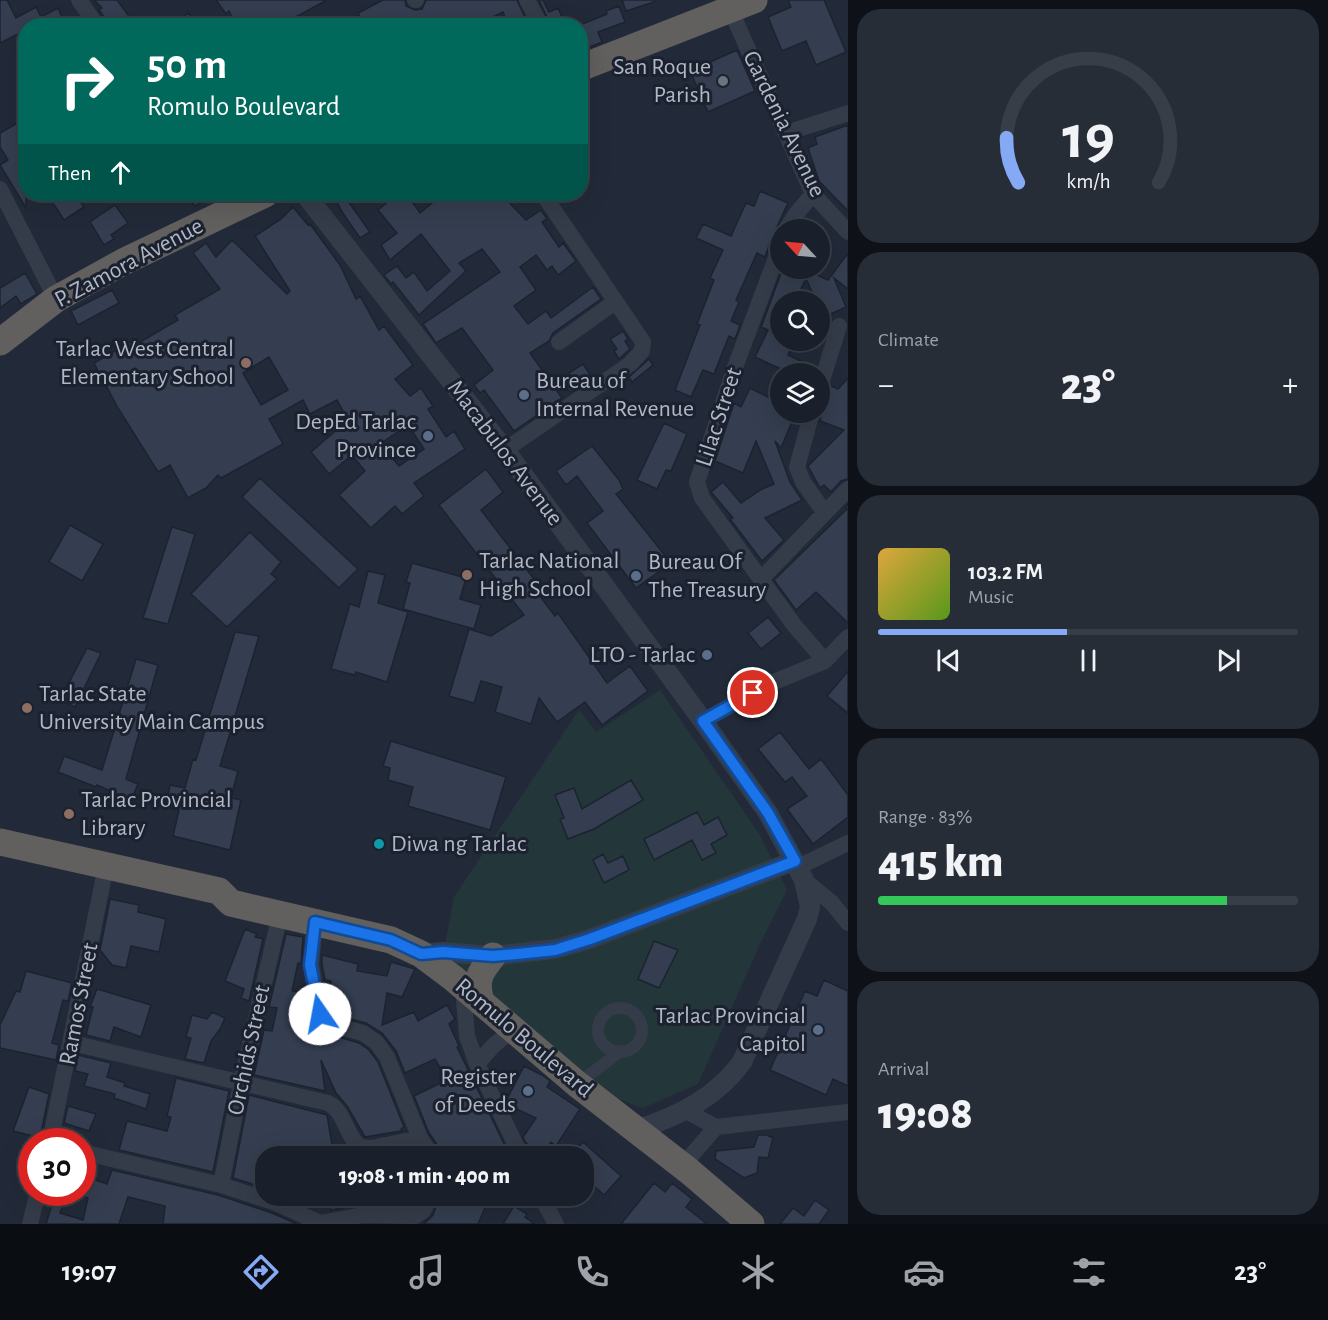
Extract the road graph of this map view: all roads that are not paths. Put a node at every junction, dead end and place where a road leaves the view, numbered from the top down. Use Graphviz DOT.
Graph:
graph roads {
  1 [pos="79,0"];
  2 [pos="527,0"];
  3 [pos="742,5"];
  4 [pos="91,18"];
  5 [pos="537,18"];
  6 [pos="588,65"];
  7 [pos="848,113"];
  8 [pos="786,133"];
  9 [pos="0,189"];
  10 [pos="813,194"];
  11 [pos="250,201"];
  12 [pos="309,201"];
  13 [pos="548,201"];
  14 [pos="792,219"];
  15 [pos="848,232"];
  16 [pos="770,273"];
  17 [pos="56,299"];
  18 [pos="615,302"];
  19 [pos="839,326"];
  20 [pos="0,342"];
  21 [pos="558,342"];
  22 [pos="827,363"];
  23 [pos="809,423"];
  24 [pos="505,450"];
  25 [pos="848,489"];
  26 [pos="825,513"];
  27 [pos="761,579"];
  28 [pos="848,637"];
  29 [pos="825,661"];
  30 [pos="703,721"];
  31 [pos="0,842"];
  32 [pos="848,843"];
  33 [pos="0,856"];
  34 [pos="799,870"];
  35 [pos="105,873"];
  36 [pos="280,914"];
  37 [pos="315,922"];
  38 [pos="848,923"];
  39 [pos="421,954"];
  40 [pos="493,956"];
  41 [pos="472,994"];
  42 [pos="513,1029"];
  43 [pos="72,1043"];
  44 [pos="621,1051"];
  45 [pos="477,1064"];
  46 [pos="241,1084"];
  47 [pos="577,1084"];
  48 [pos="684,1110"];
  49 [pos="848,1112"];
  50 [pos="716,1127"];
  51 [pos="53,1128"];
  52 [pos="635,1130"];
  53 [pos="420,1138"];
  54 [pos="425,1146"];
  55 [pos="515,1146"];
  56 [pos="96,1155"];
  57 [pos="682,1166"];
  58 [pos="220,1185"];
  59 [pos="34,1206"];
  60 [pos="425,1206"];
  61 [pos="546,1206"];
  62 [pos="322,1223"];
  63 [pos="30,1224"];
  64 [pos="556,1224"];
  65 [pos="751,1224"];
  1 -- 4 [label="street"];
  2 -- 5 [label="street"];
  3 -- 6 [label="highway"];
  3 -- 8 [label="street, Gardenia Avenue"];
  7 -- 8 [label="street"];
  8 -- 10 [label="street, Gardenia Avenue"];
  9 -- 17 [label="street"];
  10 -- 14 [label="street"];
  10 -- 15 [label="street, Gardenia Avenue"];
  11 -- 17 [label="highway, P. Zamora Avenue"];
  12 -- 24 [label="street, Macabulos Avenue"];
  13 -- 18 [label="street"];
  16 -- 27 [label="street, Lilac Street"];
  17 -- 20 [label="highway, P. Zamora Avenue"];
  18 -- 21 [label="street"];
  18 -- 24 [label="street"];
  19 -- 22 [label="street"];
  23 -- 26 [label="street"];
  24 -- 30 [label="street, Macabulos Avenue"];
  25 -- 26 [label="street"];
  26 -- 27 [label="street"];
  27 -- 29 [label="street, Lilac Street"];
  28 -- 29 [label="street"];
  29 -- 30 [label="street"];
  30 -- 34 [label="street, Macabulos Avenue"];
  31 -- 35 [label="highway, Romulo Boulevard"];
  32 -- 34 [label="street"];
  33 -- 35 [label="highway, Romulo Boulevard"];
  34 -- 38 [label="street"];
  34 -- 40 [label="street"];
  34 -- 48 [label="street, Macabulos Avenue"];
  35 -- 36 [label="highway, Romulo Boulevard"];
  35 -- 43 [label="street, Ramos Street"];
  36 -- 37 [label="highway, Romulo Boulevard"];
  36 -- 46 [label="street, Orchids Street"];
  37 -- 39 [label="highway, Romulo Boulevard"];
  37 -- 53 [label="street"];
  39 -- 40 [label="street"];
  39 -- 41 [label="highway, Romulo Boulevard"];
  40 -- 41 [label="highway"];
  41 -- 42 [label="highway, Romulo Boulevard"];
  41 -- 45 [label="street"];
  42 -- 45 [label="street"];
  42 -- 47 [label="highway, Romulo Boulevard"];
  43 -- 46 [label="street"];
  43 -- 51 [label="street, Ramos Street"];
  44 -- 47 [label="street"];
  45 -- 55 [label="street"];
  46 -- 53 [label="street"];
  46 -- 58 [label="street, Orchids Street"];
  47 -- 52 [label="highway, Romulo Boulevard"];
  48 -- 50 [label="street"];
  48 -- 52 [label="street, Macabulos Avenue"];
  49 -- 50 [label="street"];
  50 -- 57 [label="street"];
  52 -- 57 [label="highway, Romulo Boulevard"];
  53 -- 54 [label="street"];
  56 -- 58 [label="street"];
  57 -- 65 [label="highway, Romulo Boulevard"];
  58 -- 62 [label="street"];
  59 -- 63 [label="street"];
  60 -- 62 [label="street"];
  61 -- 64 [label="street"];
}
